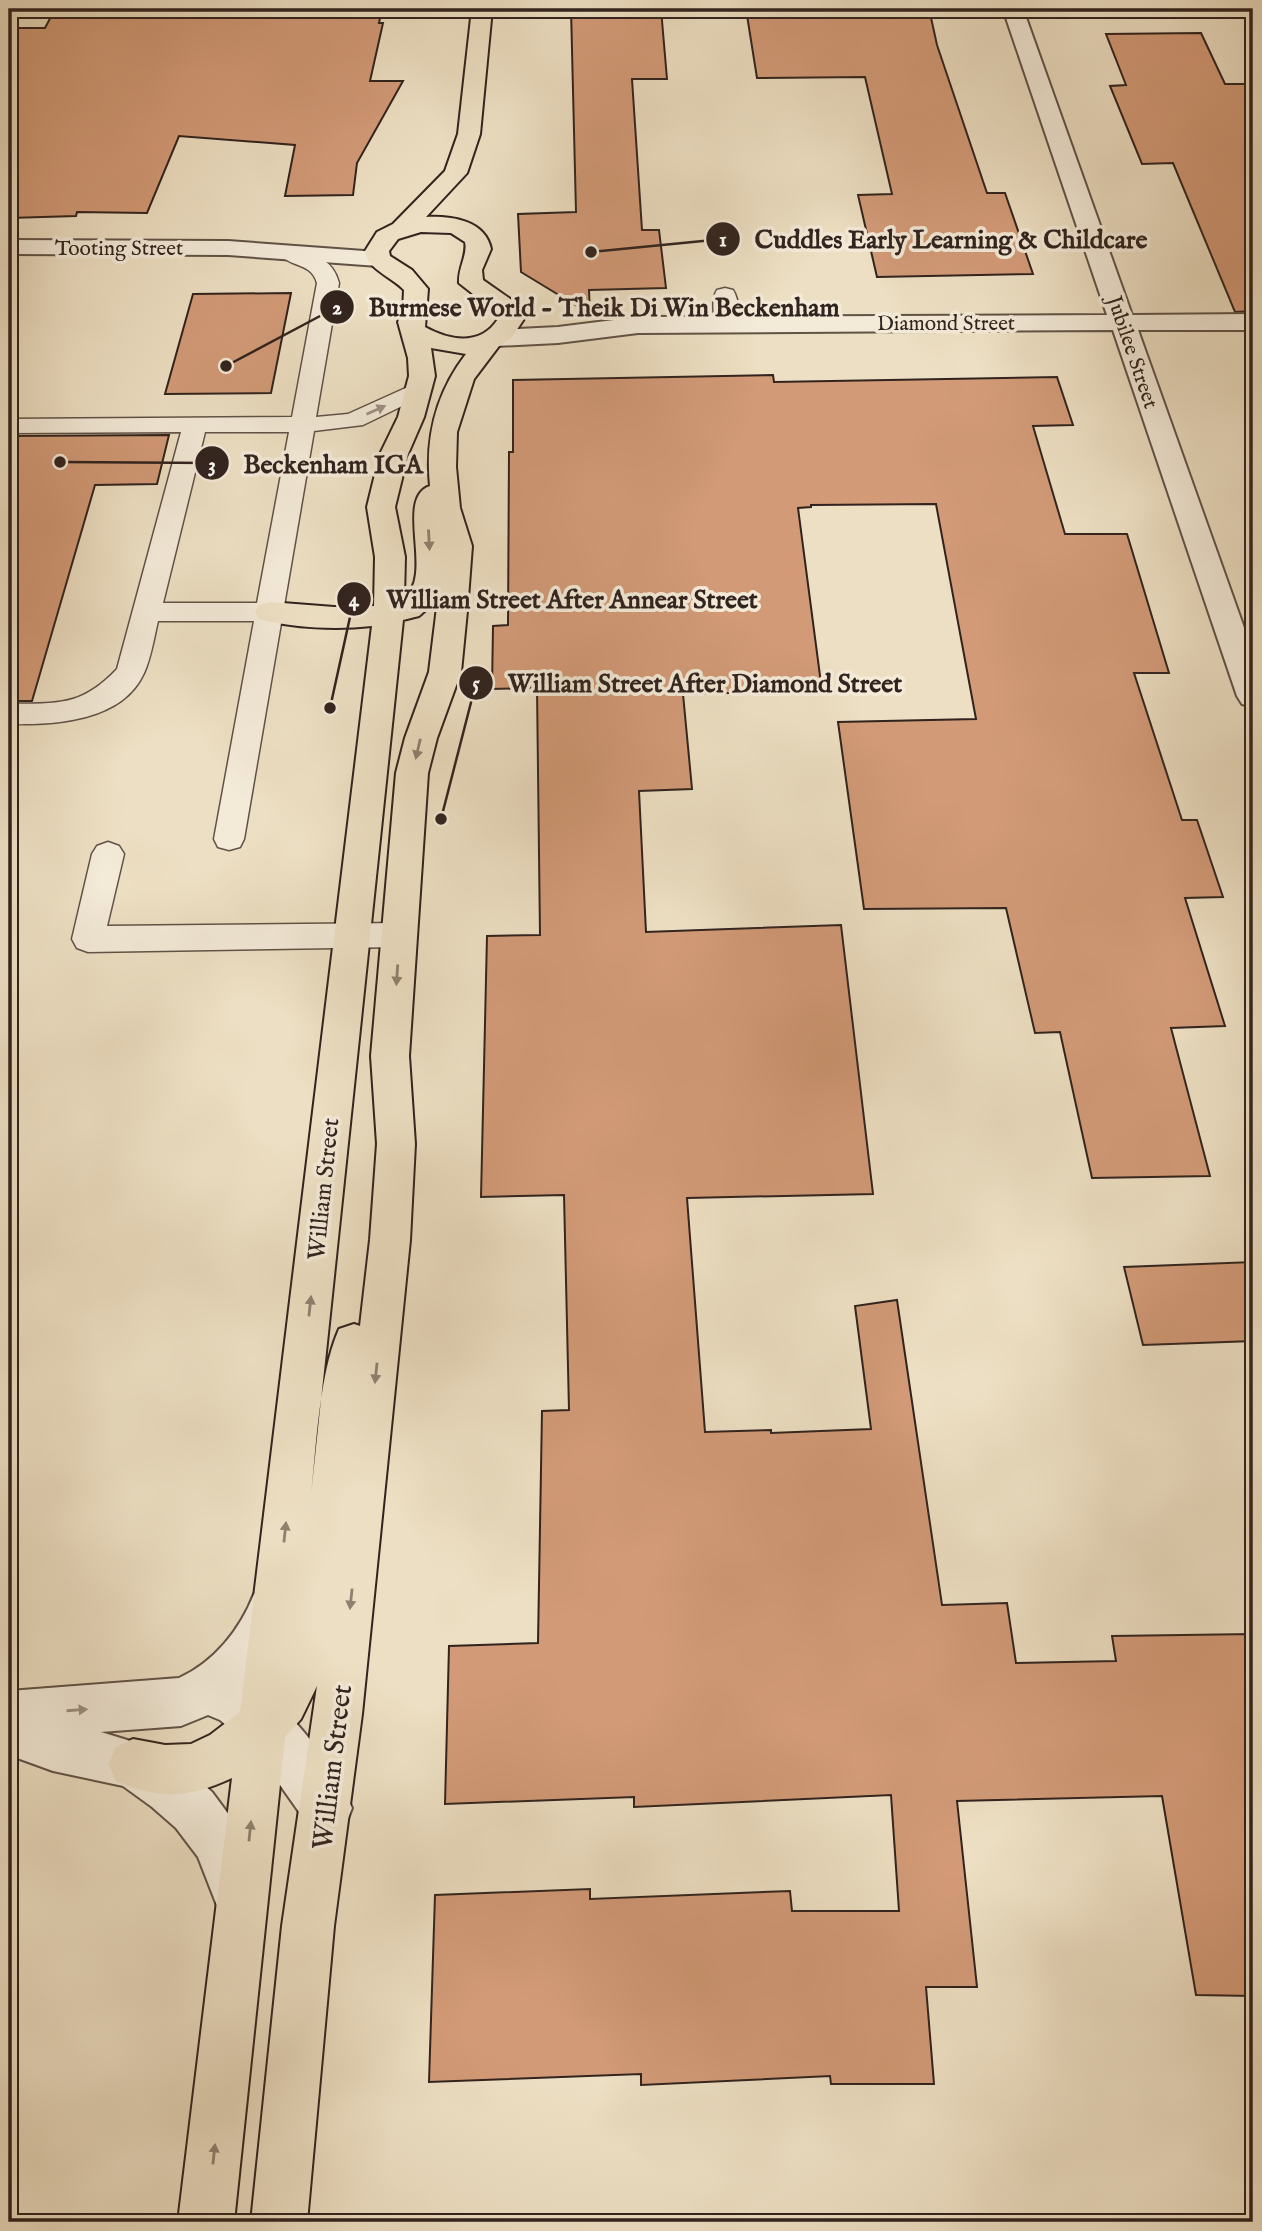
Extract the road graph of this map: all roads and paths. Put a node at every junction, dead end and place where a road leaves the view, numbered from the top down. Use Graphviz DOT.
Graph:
graph roads {
  1 [pos="482,9"];
  2 [pos="1013,9"];
  3 [pos="456,173"];
  4 [pos="467,213"];
  5 [pos="396,231"];
  6 [pos="9,247"];
  7 [pos="228,248"];
  8 [pos="291,254"];
  9 [pos="378,259"];
  10 [pos="725,295"];
  11 [pos="507,308"];
  12 [pos="1253,322"];
  13 [pos="1124,323"];
  14 [pos="727,324"];
  15 [pos="638,325"];
  16 [pos="413,331"];
  17 [pos="493,341"];
  18 [pos="419,389"];
  19 [pos="195,424"];
  20 [pos="317,424"];
  21 [pos="9,426"];
  22 [pos="443,475"];
  23 [pos="388,608"];
  24 [pos="147,612"];
  25 [pos="270,612"];
  26 [pos="439,694"];
  27 [pos="1253,696"];
  28 [pos="9,714"];
  29 [pos="229,839"];
  30 [pos="108,854"];
  31 [pos="400,935"];
  32 [pos="352,936"];
  33 [pos="390,1228"];
  34 [pos="278,1592"];
  35 [pos="206,1690"];
  36 [pos="9,1715"];
  37 [pos="262,1726"];
  38 [pos="9,1731"];
  39 [pos="133,1764"];
  40 [pos="327,1808"];
  41 [pos="242,1905"];
  42 [pos="206,2222"];
  43 [pos="279,2222"];
  1 -- 3 [label="main road"];
  2 -- 13 [label="street, Jubilee Street"];
  3 -- 4 [label="main road"];
  3 -- 5 [label="main road"];
  4 -- 5 [label="main road"];
  4 -- 11 [label="main road"];
  5 -- 7 [label="street, Tooting Street"];
  5 -- 9 [label="main road"];
  6 -- 7 [label="street, Tooting Street"];
  7 -- 8 [label="street, Tooting Street"];
  8 -- 9 [label="street, Tooting Street"];
  8 -- 20 [label="lane"];
  9 -- 16 [label="main road, William Street"];
  10 -- 14 [label="lane"];
  11 -- 15 [label="street, Diamond Street"];
  11 -- 17 [label="main road, William Street"];
  12 -- 13 [label="street, Diamond Street"];
  13 -- 14 [label="street, Diamond Street"];
  13 -- 27 [label="street, Jubilee Street"];
  14 -- 15 [label="street, Diamond Street"];
  15 -- 17 [label="street, Diamond Street"];
  16 -- 17 [label="main road"];
  16 -- 18 [label="main road, William Street"];
  17 -- 22 [label="main road, William Street"];
  20 -- 18 [label="lane, one-way"];
  18 -- 23 [label="main road, William Street"];
  19 -- 20 [label="lane"];
  19 -- 21 [label="lane"];
  19 -- 24 [label="lane"];
  20 -- 25 [label="lane"];
  22 -- 23 [label="main road, William Street, one-way"];
  22 -- 26 [label="main road, William Street"];
  23 -- 25 [label="main road, William Street"];
  23 -- 25 [label="main road, William Street"];
  23 -- 26 [label="main road, William Street"];
  23 -- 32 [label="main road, William Street"];
  24 -- 25 [label="lane"];
  24 -- 28 [label="lane"];
  25 -- 29 [label="lane"];
  26 -- 31 [label="main road, William Street, one-way"];
  30 -- 32 [label="lane"];
  31 -- 32 [label="lane"];
  31 -- 33 [label="main road, William Street, one-way"];
  34 -- 32 [label="main road, William Street, one-way"];
  33 -- 37 [label="main road, William Street"];
  33 -- 40 [label="main road, William Street, one-way"];
  34 -- 35 [label="street"];
  34 -- 37 [label="main road, William Street"];
  36 -- 35 [label="street, one-way"];
  35 -- 37 [label="street"];
  37 -- 39 [label="main road, William Street"];
  37 -- 40 [label="street"];
  41 -- 37 [label="main road, William Street, one-way"];
  38 -- 39 [label="street"];
  39 -- 41 [label="street"];
  40 -- 43 [label="main road, William Street"];
  42 -- 41 [label="main road, William Street, one-way"];
}
